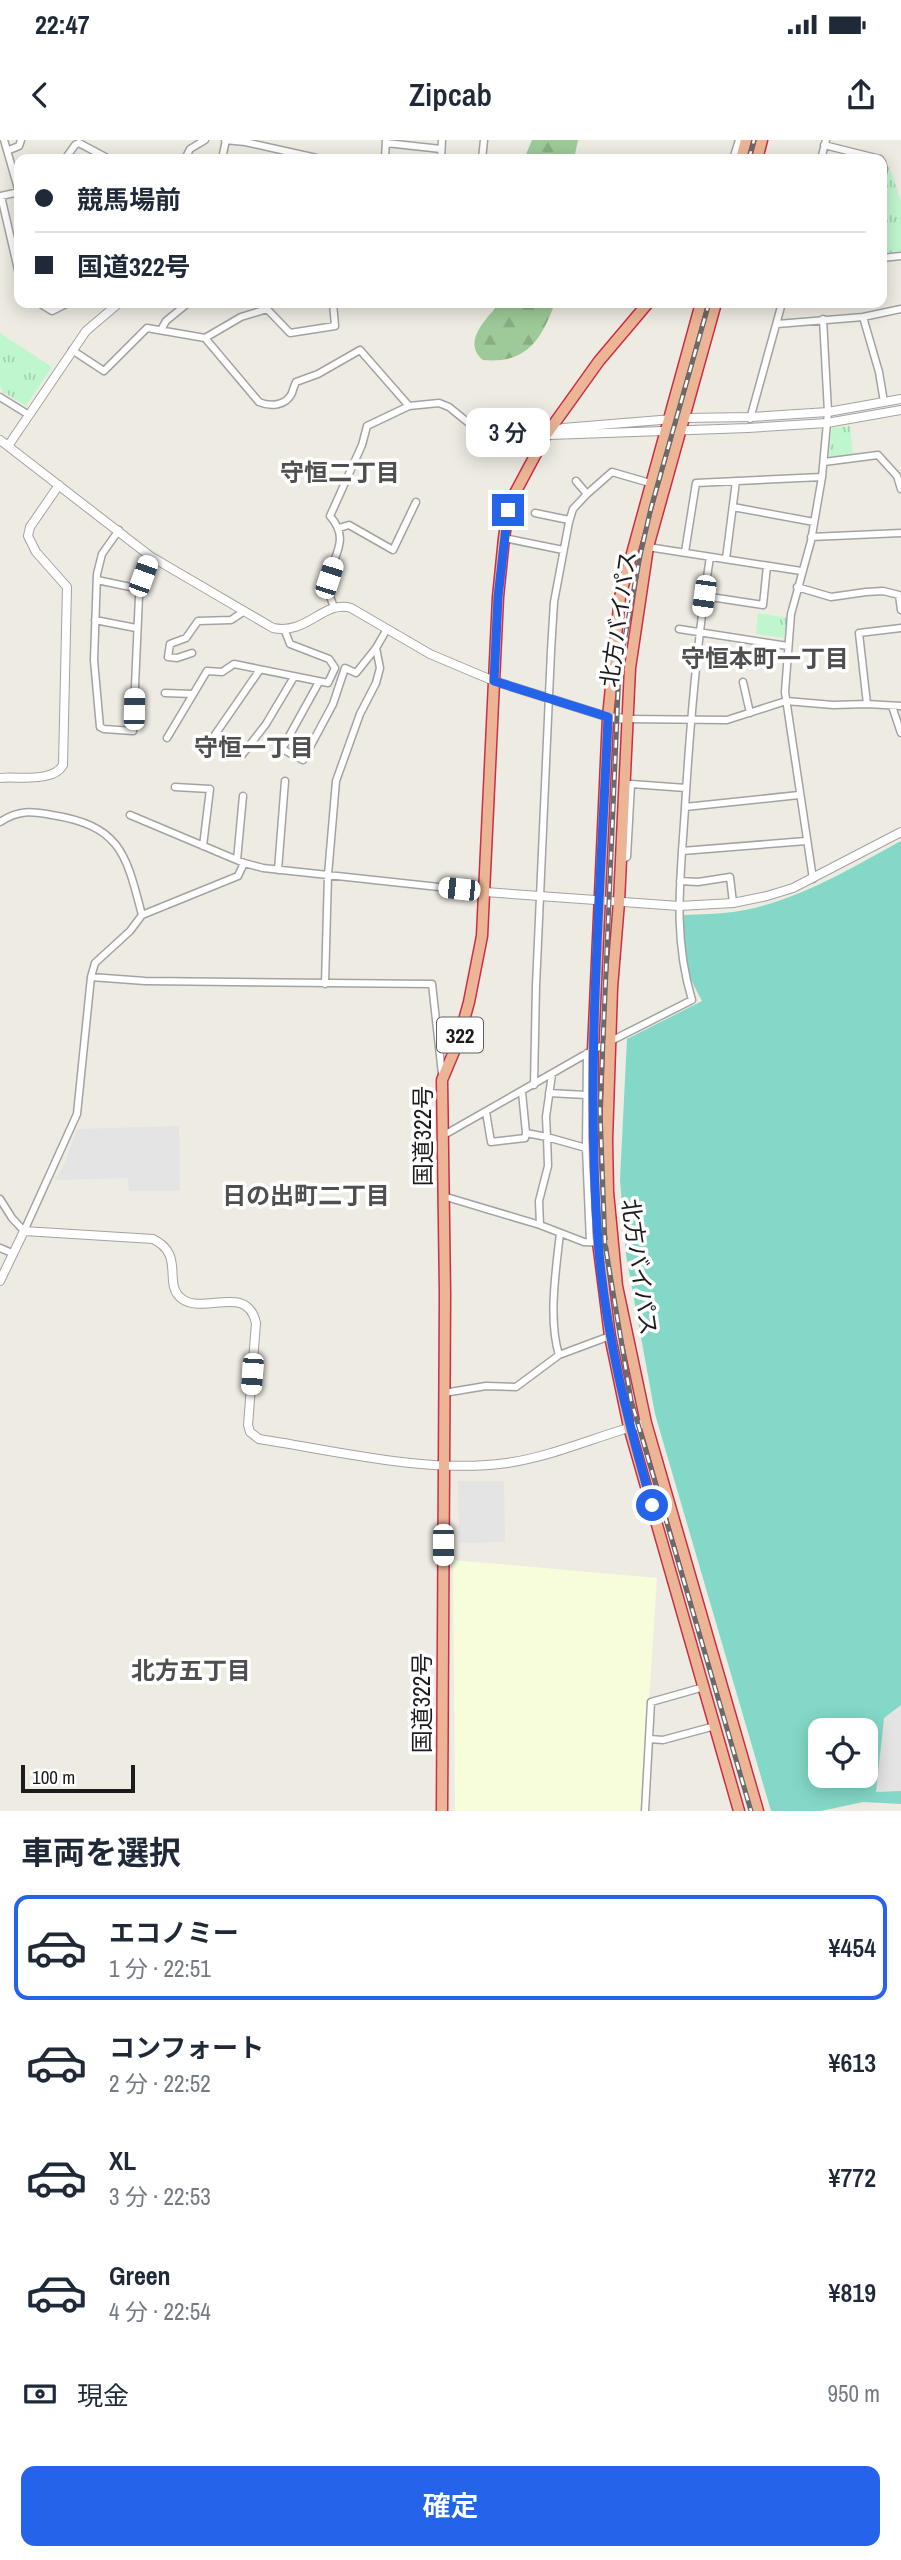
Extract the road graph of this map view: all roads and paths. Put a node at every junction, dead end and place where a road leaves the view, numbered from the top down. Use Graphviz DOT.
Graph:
graph roads {
  1 [pos="4,140"];
  2 [pos="21,140"];
  3 [pos="205,140"];
  4 [pos="225,140"];
  5 [pos="442,140"];
  6 [pos="386,142"];
  7 [pos="825,143"];
  8 [pos="441,149"];
  9 [pos="9,150"];
  10 [pos="68,154"];
  11 [pos="100,154"];
  12 [pos="188,154"];
  13 [pos="299,154"];
  14 [pos="441,154"];
  15 [pos="861,154"];
  16 [pos="14,171"];
  17 [pos="14,193"];
  18 [pos="14,252"];
  19 [pos="113,308"];
  20 [pos="182,308"];
  21 [pos="333,308"];
  22 [pos="644,308"];
  23 [pos="700,308"];
  24 [pos="715,308"];
  25 [pos="781,308"];
  26 [pos="267,309"];
  27 [pos="901,309"];
  28 [pos="863,317"];
  29 [pos="823,319"];
  30 [pos="777,324"];
  31 [pos="161,330"];
  32 [pos="205,338"];
  33 [pos="72,350"];
  34 [pos="0,397"];
  35 [pos="901,399"];
  36 [pos="884,402"];
  37 [pos="409,406"];
  38 [pos="901,410"];
  39 [pos="828,412"];
  40 [pos="29,415"];
  41 [pos="751,417"];
  42 [pos="685,418"];
  43 [pos="669,419"];
  44 [pos="827,423"];
  45 [pos="748,428"];
  46 [pos="681,430"];
  47 [pos="664,431"];
  48 [pos="546,435"];
  49 [pos="0,440"];
  50 [pos="8,446"];
  51 [pos="824,462"];
  52 [pos="822,477"];
  53 [pos="576,481"];
  54 [pos="736,481"];
  55 [pos="650,483"];
  56 [pos="59,485"];
  57 [pos="901,489"];
  58 [pos="587,494"];
  59 [pos="416,502"];
  60 [pos="733,507"];
  61 [pos="535,513"];
  62 [pos="569,520"];
  63 [pos="814,522"];
  64 [pos="339,528"];
  65 [pos="118,530"];
  66 [pos="901,533"];
  67 [pos="811,537"];
  68 [pos="504,538"];
  69 [pos="648,547"];
  70 [pos="563,550"];
  71 [pos="685,552"];
  72 [pos="150,556"];
  73 [pos="710,557"];
  74 [pos="726,559"];
  75 [pos="767,566"];
  76 [pos="801,571"];
  77 [pos="97,580"];
  78 [pos="797,587"];
  79 [pos="140,589"];
  80 [pos="900,595"];
  81 [pos="704,596"];
  82 [pos="334,607"];
  83 [pos="901,610"];
  84 [pos="243,612"];
  85 [pos="95,620"];
  86 [pos="136,628"];
  87 [pos="901,628"];
  88 [pos="387,629"];
  89 [pos="679,629"];
  90 [pos="285,631"];
  91 [pos="698,634"];
  92 [pos="789,646"];
  93 [pos="376,648"];
  94 [pos="192,653"];
  95 [pos="258,671"];
  96 [pos="293,677"];
  97 [pos="494,681"];
  98 [pos="320,682"];
  99 [pos="743,682"];
  100 [pos="165,693"];
  101 [pos="193,694"];
  102 [pos="549,698"];
  103 [pos="786,701"];
  104 [pos="867,704"];
  105 [pos="892,706"];
  106 [pos="901,706"];
  107 [pos="750,713"];
  108 [pos="608,717"];
  109 [pos="626,719"];
  110 [pos="690,720"];
  111 [pos="901,733"];
  112 [pos="167,738"];
  113 [pos="0,778"];
  114 [pos="285,781"];
  115 [pos="175,787"];
  116 [pos="686,788"];
  117 [pos="799,795"];
  118 [pos="243,796"];
  119 [pos="685,807"];
  120 [pos="130,815"];
  121 [pos="0,822"];
  122 [pos="901,832"];
  123 [pos="806,841"];
  124 [pos="203,846"];
  125 [pos="682,850"];
  126 [pos="621,860"];
  127 [pos="241,862"];
  128 [pos="278,870"];
  129 [pos="328,875"];
  130 [pos="813,879"];
  131 [pos="680,881"];
  132 [pos="485,892"];
  133 [pos="540,897"];
  134 [pos="600,901"];
  135 [pos="619,902"];
  136 [pos="733,903"];
  137 [pos="679,906"];
  138 [pos="142,915"];
  139 [pos="91,976"];
  140 [pos="325,984"];
  141 [pos="610,1041"];
  142 [pos="590,1052"];
  143 [pos="552,1074"];
  144 [pos="442,1080"];
  145 [pos="534,1085"];
  146 [pos="522,1091"];
  147 [pos="549,1093"];
  148 [pos="586,1095"];
  149 [pos="486,1112"];
  150 [pos="526,1133"];
  151 [pos="444,1135"];
  152 [pos="547,1137"];
  153 [pos="586,1147"];
  154 [pos="443,1196"];
  155 [pos="0,1199"];
  156 [pos="540,1225"];
  157 [pos="24,1231"];
  158 [pos="560,1233"];
  159 [pos="594,1242"];
  160 [pos="611,1243"];
  161 [pos="0,1248"];
  162 [pos="12,1253"];
  163 [pos="0,1281"];
  164 [pos="610,1336"];
  165 [pos="559,1355"];
  166 [pos="444,1393"];
  167 [pos="646,1423"];
  168 [pos="629,1427"];
  169 [pos="444,1465"];
  170 [pos="704,1687"];
  171 [pos="715,1726"];
  172 [pos="649,1739"];
  173 [pos="442,1811"];
  174 [pos="645,1811"];
  175 [pos="739,1811"];
  176 [pos="758,1811"];
  1 -- 9 [label="street"];
  2 -- 9 [label="street"];
  3 -- 12 [label="street"];
  4 -- 13 [label="street"];
  5 -- 8 [label="street"];
  6 -- 8 [label="street"];
  7 -- 15 [label="street"];
  8 -- 14 [label="street"];
  9 -- 16 [label="street"];
  10 -- 11 [label="street"];
  17 -- 18 [label="street"];
  19 -- 33 [label="street"];
  20 -- 31 [label="street"];
  21 -- 26 [label="street"];
  22 -- 48 [label="highway, 国道322号 / 322"];
  23 -- 43 [label="highway, 北方バイパス"];
  24 -- 42 [label="highway, 北方バイパス"];
  25 -- 30 [label="street"];
  26 -- 32 [label="street"];
  27 -- 28 [label="street"];
  28 -- 29 [label="street"];
  28 -- 36 [label="street"];
  29 -- 30 [label="street"];
  29 -- 39 [label="street"];
  30 -- 41 [label="street"];
  31 -- 32 [label="street"];
  31 -- 33 [label="street"];
  32 -- 37 [label="street"];
  33 -- 40 [label="street"];
  34 -- 40 [label="street"];
  35 -- 36 [label="street"];
  36 -- 39 [label="street"];
  37 -- 48 [label="street"];
  37 -- 64 [label="street"];
  38 -- 44 [label="street"];
  39 -- 41 [label="street"];
  39 -- 44 [label="street"];
  40 -- 50 [label="street"];
  41 -- 42 [label="street"];
  41 -- 45 [label="street"];
  42 -- 43 [label="street"];
  42 -- 46 [label="highway, 北方バイパス"];
  43 -- 47 [label="highway, 北方バイパス"];
  43 -- 48 [label="street"];
  44 -- 45 [label="street"];
  44 -- 51 [label="street"];
  45 -- 46 [label="street"];
  46 -- 47 [label="street"];
  46 -- 69 [label="highway, 北方バイパス"];
  47 -- 48 [label="street"];
  47 -- 55 [label="highway, 北方バイパス"];
  48 -- 68 [label="highway, 国道322号 / 322"];
  49 -- 50 [label="street"];
  50 -- 56 [label="street"];
  51 -- 52 [label="street"];
  51 -- 57 [label="street"];
  52 -- 54 [label="street"];
  52 -- 63 [label="street"];
  53 -- 58 [label="street"];
  54 -- 60 [label="street"];
  54 -- 71 [label="street"];
  55 -- 58 [label="street"];
  55 -- 108 [label="highway, 北方バイパス"];
  56 -- 65 [label="street"];
  56 -- 113 [label="street"];
  58 -- 62 [label="street"];
  59 -- 64 [label="street"];
  60 -- 63 [label="street"];
  60 -- 74 [label="street"];
  61 -- 62 [label="street"];
  62 -- 70 [label="street"];
  63 -- 67 [label="street"];
  64 -- 82 [label="street"];
  65 -- 72 [label="street"];
  65 -- 77 [label="street"];
  66 -- 67 [label="street"];
  67 -- 76 [label="street"];
  68 -- 70 [label="street"];
  68 -- 97 [label="highway, 国道322号 / 322"];
  69 -- 71 [label="street"];
  69 -- 109 [label="highway, 北方バイパス"];
  70 -- 102 [label="street"];
  71 -- 73 [label="street"];
  72 -- 79 [label="street"];
  72 -- 84 [label="street"];
  73 -- 74 [label="street"];
  73 -- 81 [label="street"];
  74 -- 75 [label="street"];
  75 -- 76 [label="street"];
  75 -- 81 [label="street"];
  76 -- 78 [label="street"];
  77 -- 79 [label="street"];
  77 -- 85 [label="street"];
  78 -- 80 [label="street"];
  78 -- 92 [label="street"];
  79 -- 86 [label="street"];
  80 -- 83 [label="street"];
  81 -- 91 [label="street"];
  82 -- 88 [label="street"];
  82 -- 90 [label="street"];
  84 -- 90 [label="street"];
  84 -- 94 [label="street"];
  85 -- 86 [label="street"];
  85 -- 86 [label="street"];
  87 -- 104 [label="street"];
  88 -- 93 [label="street"];
  88 -- 97 [label="street"];
  89 -- 91 [label="street"];
  90 -- 98 [label="street"];
  91 -- 92 [label="street"];
  91 -- 110 [label="street"];
  92 -- 103 [label="street"];
  93 -- 98 [label="street"];
  93 -- 129 [label="street"];
  95 -- 96 [label="street"];
  95 -- 96 [label="street"];
  95 -- 101 [label="street"];
  96 -- 98 [label="street"];
  97 -- 102 [label="street"];
  97 -- 132 [label="highway, 国道322号 / 322"];
  99 -- 107 [label="street"];
  100 -- 101 [label="street"];
  101 -- 112 [label="street"];
  102 -- 108 [label="street"];
  102 -- 133 [label="street"];
  103 -- 104 [label="street"];
  103 -- 107 [label="street"];
  103 -- 117 [label="street"];
  104 -- 105 [label="street"];
  105 -- 106 [label="street"];
  105 -- 111 [label="street"];
  107 -- 110 [label="street"];
  108 -- 109 [label="street"];
  108 -- 134 [label="highway, 北方バイパス"];
  109 -- 110 [label="street"];
  109 -- 126 [label="highway, 北方バイパス"];
  110 -- 116 [label="street"];
  114 -- 128 [label="street"];
  115 -- 124 [label="street"];
  116 -- 119 [label="street"];
  116 -- 126 [label="street"];
  117 -- 119 [label="street"];
  117 -- 123 [label="street"];
  118 -- 127 [label="street"];
  119 -- 125 [label="street"];
  120 -- 124 [label="street"];
  121 -- 138 [label="street"];
  122 -- 130 [label="street"];
  123 -- 125 [label="street"];
  123 -- 130 [label="street"];
  124 -- 127 [label="street"];
  125 -- 131 [label="street"];
  126 -- 135 [label="highway, 北方バイパス"];
  127 -- 128 [label="street"];
  127 -- 138 [label="street"];
  128 -- 129 [label="street"];
  129 -- 132 [label="street"];
  129 -- 140 [label="street"];
  130 -- 136 [label="street"];
  131 -- 136 [label="street"];
  131 -- 137 [label="street"];
  132 -- 133 [label="street"];
  132 -- 144 [label="highway, 国道322号 / 322"];
  133 -- 134 [label="street"];
  133 -- 145 [label="street"];
  134 -- 135 [label="street"];
  134 -- 142 [label="highway, 北方バイパス"];
  135 -- 137 [label="street"];
  135 -- 141 [label="highway, 北方バイパス"];
  136 -- 137 [label="street"];
  137 -- 141 [label="street"];
  138 -- 139 [label="street"];
  139 -- 140 [label="street"];
  139 -- 157 [label="street"];
  140 -- 144 [label="street"];
  141 -- 142 [label="street"];
  141 -- 160 [label="highway, 北方バイパス"];
  142 -- 143 [label="street"];
  142 -- 148 [label="street"];
  142 -- 159 [label="highway, 北方バイパス"];
  143 -- 145 [label="street"];
  143 -- 147 [label="street"];
  144 -- 151 [label="highway, 国道322号 / 322"];
  145 -- 146 [label="street"];
  146 -- 149 [label="street"];
  146 -- 150 [label="street"];
  147 -- 148 [label="street"];
  147 -- 152 [label="street"];
  148 -- 153 [label="street"];
  149 -- 150 [label="street"];
  149 -- 151 [label="street"];
  150 -- 152 [label="street"];
  151 -- 154 [label="highway, 国道322号 / 322"];
  152 -- 153 [label="street"];
  152 -- 156 [label="street"];
  153 -- 159 [label="street"];
  154 -- 156 [label="street"];
  154 -- 166 [label="highway, 国道322号 / 322"];
  155 -- 157 [label="street"];
  156 -- 158 [label="street"];
  157 -- 162 [label="street"];
  157 -- 169 [label="street"];
  158 -- 159 [label="street"];
  158 -- 165 [label="street"];
  159 -- 160 [label="street"];
  159 -- 164 [label="highway, 北方バイパス"];
  160 -- 167 [label="highway, 北方バイパス"];
  161 -- 162 [label="street"];
  162 -- 163 [label="street"];
  164 -- 165 [label="street"];
  164 -- 168 [label="highway, 北方バイパス"];
  165 -- 166 [label="street"];
  166 -- 169 [label="highway, 国道322号 / 322"];
  167 -- 168 [label="street"];
  167 -- 176 [label="highway, 北方バイパス"];
  168 -- 169 [label="street"];
  168 -- 170 [label="highway, 北方バイパス"];
  169 -- 173 [label="highway, 国道322号 / 322"];
  170 -- 171 [label="highway, 北方バイパス"];
  170 -- 172 [label="street"];
  171 -- 172 [label="street"];
  171 -- 175 [label="highway, 北方バイパス"];
  172 -- 174 [label="street"];
}
